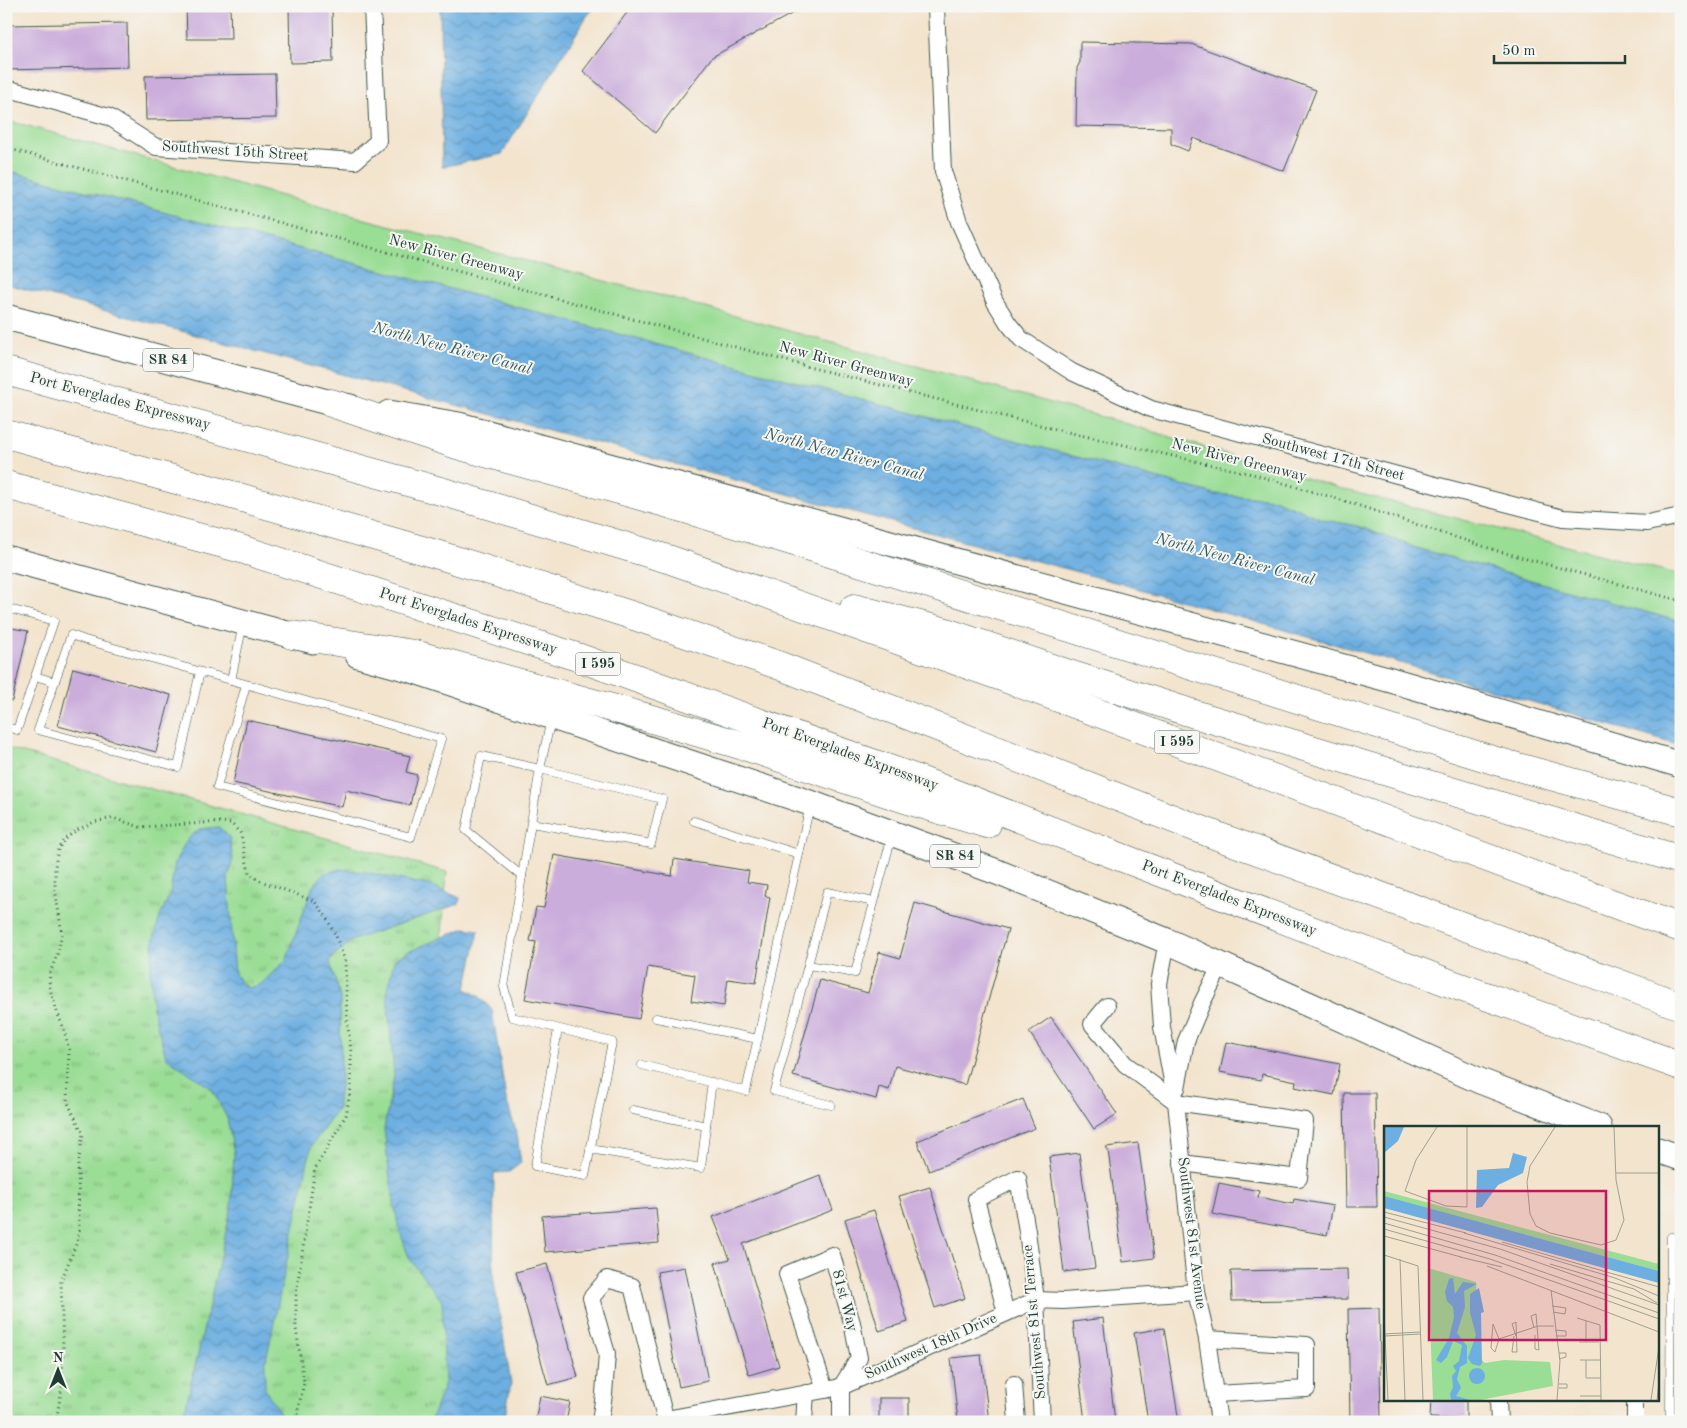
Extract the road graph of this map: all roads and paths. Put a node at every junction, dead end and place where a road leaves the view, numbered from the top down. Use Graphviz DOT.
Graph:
graph roads {
  1 [pos="372,6"];
  2 [pos="936,6"];
  3 [pos="6,88"];
  4 [pos="6,148"];
  5 [pos="6,317"];
  6 [pos="6,371"];
  7 [pos="331,403"];
  8 [pos="6,434"];
  9 [pos="6,485"];
  10 [pos="1681,516"];
  11 [pos="6,558"];
  12 [pos="671,560"];
  13 [pos="1681,601"];
  14 [pos="6,608"];
  15 [pos="243,622"];
  16 [pos="292,635"];
  17 [pos="200,672"];
  18 [pos="36,676"];
  19 [pos="231,680"];
  20 [pos="55,682"];
  21 [pos="246,685"];
  22 [pos="552,717"];
  23 [pos="6,727"];
  24 [pos="1681,765"];
  25 [pos="540,769"];
  26 [pos="810,803"];
  27 [pos="1681,812"];
  28 [pos="694,821"];
  29 [pos="531,822"];
  30 [pos="893,834"];
  31 [pos="799,854"];
  32 [pos="1681,860"];
  33 [pos="522,876"];
  34 [pos="1178,880"];
  35 [pos="874,902"];
  36 [pos="1681,928"];
  37 [pos="1167,941"];
  38 [pos="808,965"];
  39 [pos="1221,965"];
  40 [pos="1107,1006"];
  41 [pos="1681,1006"];
  42 [pos="656,1018"];
  43 [pos="558,1029"];
  44 [pos="758,1039"];
  45 [pos="642,1065"];
  46 [pos="1681,1066"];
  47 [pos="712,1082"];
  48 [pos="1176,1102"];
  49 [pos="831,1105"];
  50 [pos="633,1110"];
  51 [pos="706,1126"];
  52 [pos="1596,1126"];
  53 [pos="590,1150"];
  54 [pos="1660,1151"];
  55 [pos="1681,1158"];
  56 [pos="1182,1163"];
  57 [pos="1681,1239"];
  58 [pos="1196,1292"];
  59 [pos="1036,1300"];
  60 [pos="1006,1313"];
  61 [pos="1207,1339"];
  62 [pos="1014,1384"];
  63 [pos="841,1387"];
  64 [pos="824,1390"];
  65 [pos="806,1393"];
  66 [pos="1215,1394"];
  67 [pos="1498,1400"];
  68 [pos="1635,1400"];
  69 [pos="666,1421"];
  70 [pos="56,1422"];
  71 [pos="293,1422"];
  72 [pos="600,1422"];
  73 [pos="804,1422"];
  74 [pos="841,1422"];
  75 [pos="1017,1422"];
  76 [pos="1042,1422"];
  77 [pos="1219,1422"];
  78 [pos="1499,1422"];
  79 [pos="1635,1422"];
  80 [pos="1670,1422"];
  1 -- 3 [label="street, Southwest 15th Street"];
  2 -- 10 [label="street, Southwest 17th Street"];
  4 -- 13 [label="path, New River Greenway"];
  5 -- 7 [label="main road, SR 84"];
  6 -- 12 [label="highway, Port Everglades Expressway / I 595"];
  7 -- 24 [label="main road, SR 84"];
  7 -- 27 [label="highway"];
  8 -- 41 [label="highway"];
  9 -- 34 [label="highway, Port Everglades Expressway / I 595"];
  11 -- 15 [label="main road, SR 84"];
  12 -- 32 [label="highway"];
  12 -- 36 [label="highway, Port Everglades Expressway / I 595"];
  14 -- 18 [label="lane"];
  15 -- 16 [label="main road, SR 84"];
  15 -- 19 [label="lane"];
  16 -- 22 [label="main road, SR 84"];
  16 -- 34 [label="highway"];
  17 -- 19 [label="lane"];
  17 -- 20 [label="lane"];
  17 -- 20 [label="lane"];
  18 -- 20 [label="lane"];
  18 -- 23 [label="lane"];
  19 -- 21 [label="lane"];
  21 -- 21 [label="lane"];
  22 -- 25 [label="lane"];
  22 -- 26 [label="main road, SR 84"];
  25 -- 29 [label="lane"];
  25 -- 29 [label="lane"];
  25 -- 33 [label="lane"];
  26 -- 30 [label="main road, SR 84"];
  26 -- 31 [label="lane"];
  28 -- 31 [label="lane"];
  29 -- 33 [label="lane"];
  30 -- 35 [label="lane"];
  30 -- 37 [label="main road, SR 84"];
  31 -- 44 [label="lane"];
  33 -- 43 [label="lane"];
  34 -- 46 [label="highway, Port Everglades Expressway / I 595"];
  35 -- 38 [label="lane"];
  35 -- 38 [label="lane"];
  37 -- 39 [label="main road, SR 84"];
  37 -- 48 [label="street, Southwest 81st Avenue"];
  38 -- 49 [label="lane"];
  39 -- 48 [label="street, Southwest 81st Avenue"];
  39 -- 52 [label="main road, SR 84"];
  40 -- 48 [label="street"];
  42 -- 44 [label="lane"];
  43 -- 53 [label="lane"];
  43 -- 53 [label="lane"];
  44 -- 47 [label="lane"];
  45 -- 47 [label="lane"];
  47 -- 51 [label="lane"];
  48 -- 56 [label="street, Southwest 81st Avenue"];
  48 -- 56 [label="street"];
  50 -- 51 [label="lane"];
  51 -- 53 [label="lane"];
  54 -- 55 [label="main road"];
  56 -- 58 [label="street, Southwest 81st Avenue"];
  57 -- 80 [label="lane"];
  58 -- 59 [label="street, Southwest 18th Drive"];
  58 -- 61 [label="street, Southwest 81st Avenue"];
  59 -- 60 [label="street, Southwest 18th Drive"];
  59 -- 60 [label="street, Southwest 81st Terrace"];
  59 -- 76 [label="street, Southwest 81st Terrace"];
  60 -- 63 [label="street, Southwest 18th Drive"];
  61 -- 66 [label="street, Southwest 81st Avenue"];
  61 -- 66 [label="street"];
  62 -- 75 [label="street, Southwest 81st Terrace"];
  63 -- 64 [label="street, Southwest 18th Drive"];
  63 -- 64 [label="street, 81st Way"];
  63 -- 74 [label="street"];
  64 -- 65 [label="street, Southwest 18th Drive"];
  65 -- 69 [label="street, Southwest 18th Drive"];
  65 -- 73 [label="street"];
  66 -- 77 [label="street, Southwest 81st Avenue"];
  67 -- 78 [label="street"];
  68 -- 79 [label="street"];
  69 -- 72 [label="street"];
  70 -- 71 [label="path"];
}
